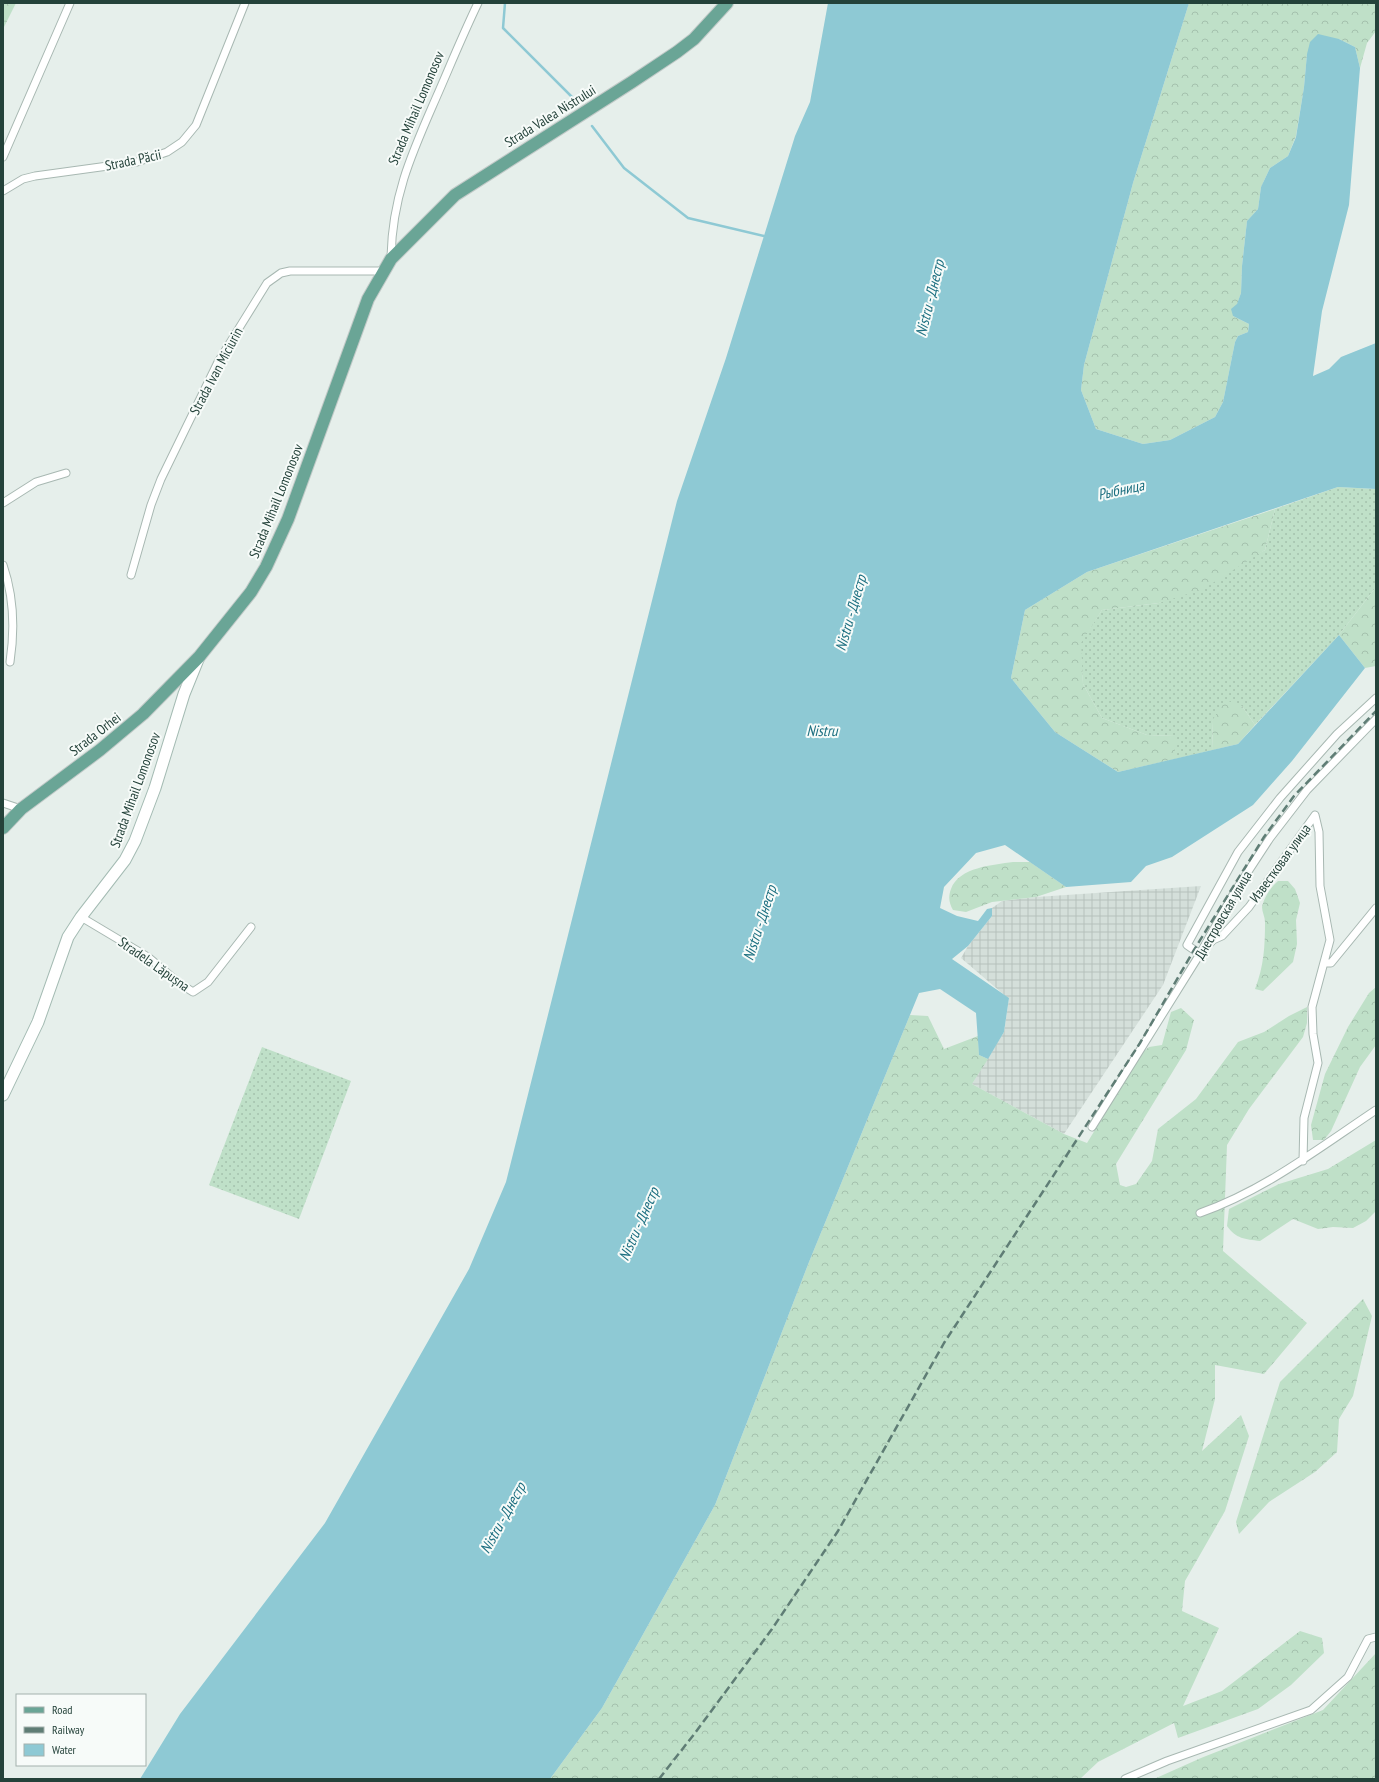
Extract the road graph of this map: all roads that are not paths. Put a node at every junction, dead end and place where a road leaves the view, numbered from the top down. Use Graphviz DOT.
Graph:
graph roads {
  1 [pos="70,3"];
  2 [pos="245,3"];
  3 [pos="478,3"];
  4 [pos="727,3"];
  5 [pos="3,157"];
  6 [pos="3,191"];
  7 [pos="391,258"];
  8 [pos="383,271"];
  9 [pos="66,473"];
  10 [pos="3,503"];
  11 [pos="3,565"];
  12 [pos="131,575"];
  13 [pos="199,657"];
  14 [pos="10,662"];
  15 [pos="1376,698"];
  16 [pos="1376,719"];
  17 [pos="3,803"];
  18 [pos="21,809"];
  19 [pos="3,828"];
  20 [pos="1376,908"];
  21 [pos="80,917"];
  22 [pos="251,928"];
  23 [pos="1200,954"];
  24 [pos="1324,963"];
  25 [pos="3,1095"];
  26 [pos="1376,1110"];
  27 [pos="1092,1127"];
  28 [pos="1303,1161"];
  29 [pos="1200,1214"];
  30 [pos="1376,1637"];
  31 [pos="1125,1779"];
  1 -- 5 [label="street"];
  2 -- 6 [label="street, Strada Păcii"];
  3 -- 7 [label="street, Strada Mihail Lomonosov"];
  4 -- 7 [label="main road, Strada Valea Nistrului"];
  7 -- 8 [label="main road, Strada Mihail Lomonosov"];
  8 -- 12 [label="street, Strada Ivan Miciurin"];
  8 -- 13 [label="main road, Strada Mihail Lomonosov"];
  9 -- 10 [label="street"];
  11 -- 14 [label="street"];
  13 -- 18 [label="main road, Strada Orhei"];
  13 -- 21 [label="main road, Strada Mihail Lomonosov"];
  15 -- 23 [label="street"];
  16 -- 23 [label="street, Днестровская улица"];
  17 -- 18 [label="street"];
  18 -- 19 [label="main road, Strada Orhei"];
  20 -- 24 [label="street"];
  21 -- 22 [label="street, Stradela Lăpușna"];
  21 -- 25 [label="main road, Strada Mihail Lomonosov"];
  23 -- 24 [label="street, Известковая улица"];
  23 -- 27 [label="street, Днестровская улица"];
  24 -- 28 [label="street, Известковая улица"];
  26 -- 28 [label="street"];
  28 -- 29 [label="street"];
  30 -- 31 [label="street"];
}
